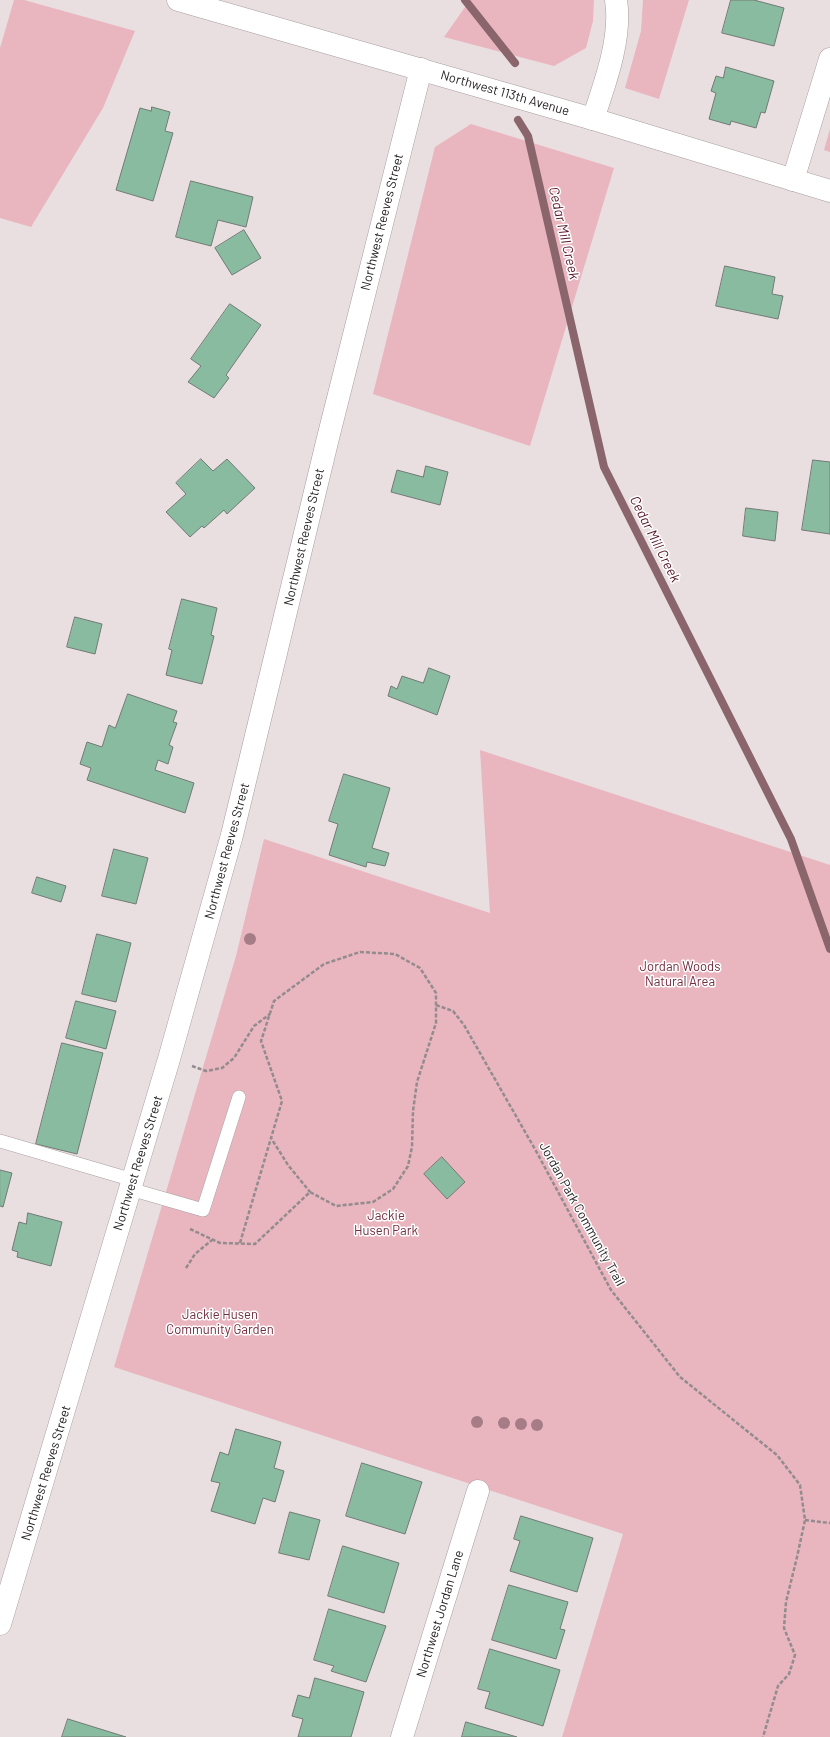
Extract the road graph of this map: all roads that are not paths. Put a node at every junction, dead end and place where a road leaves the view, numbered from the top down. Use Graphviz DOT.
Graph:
graph roads {
  1 [pos="178,0"];
  2 [pos="616,0"];
  3 [pos="830,59"];
  4 [pos="421,69"];
  5 [pos="594,119"];
  6 [pos="793,180"];
  7 [pos="830,191"];
  8 [pos="239,1097"];
  9 [pos="0,1141"];
  10 [pos="132,1184"];
  11 [pos="478,1492"];
  12 [pos="0,1624"];
  13 [pos="402,1737"];
  1 -- 4 [label="street, Northwest 113th Avenue"];
  2 -- 5 [label="street"];
  3 -- 6 [label="street"];
  4 -- 5 [label="street, Northwest 113th Avenue"];
  4 -- 10 [label="street, Northwest Reeves Street"];
  5 -- 6 [label="street, Northwest 113th Avenue"];
  6 -- 7 [label="street, Northwest 113th Avenue"];
  8 -- 10 [label="lane"];
  9 -- 10 [label="lane"];
  10 -- 12 [label="street, Northwest Reeves Street"];
  11 -- 13 [label="street, Northwest Jordan Lane"];
}
